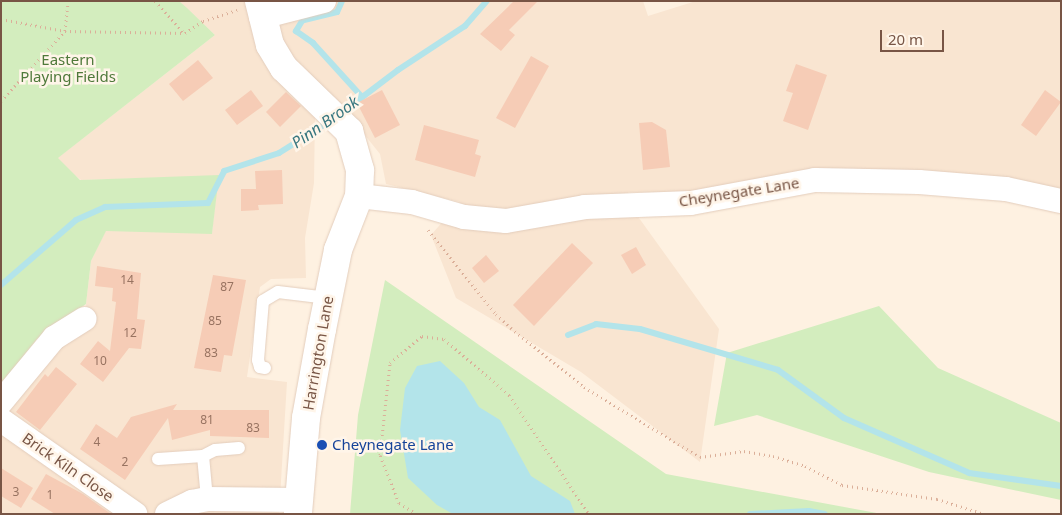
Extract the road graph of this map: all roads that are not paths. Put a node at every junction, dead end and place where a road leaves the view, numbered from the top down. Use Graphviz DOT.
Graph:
graph roads {
  1 [pos="324,1"];
  2 [pos="260,9"];
  3 [pos="359,196"];
  4 [pos="1061,202"];
  5 [pos="328,298"];
  6 [pos="85,319"];
  7 [pos="265,368"];
  8 [pos="1,402"];
  9 [pos="1,420"];
  10 [pos="239,448"];
  11 [pos="204,456"];
  12 [pos="158,459"];
  13 [pos="207,499"];
  14 [pos="298,507"];
  15 [pos="135,514"];
  16 [pos="167,514"];
  1 -- 2 [label="street"];
  2 -- 3 [label="street, Harrington Lane"];
  3 -- 4 [label="street, Cheynegate Lane"];
  3 -- 5 [label="street, Harrington Lane"];
  5 -- 7 [label="lane"];
  5 -- 14 [label="street, Harrington Lane"];
  6 -- 8 [label="street"];
  9 -- 15 [label="street, Brick Kiln Close"];
  10 -- 11 [label="lane"];
  11 -- 12 [label="lane"];
  11 -- 13 [label="lane"];
  13 -- 14 [label="street"];
  13 -- 16 [label="street"];
}
